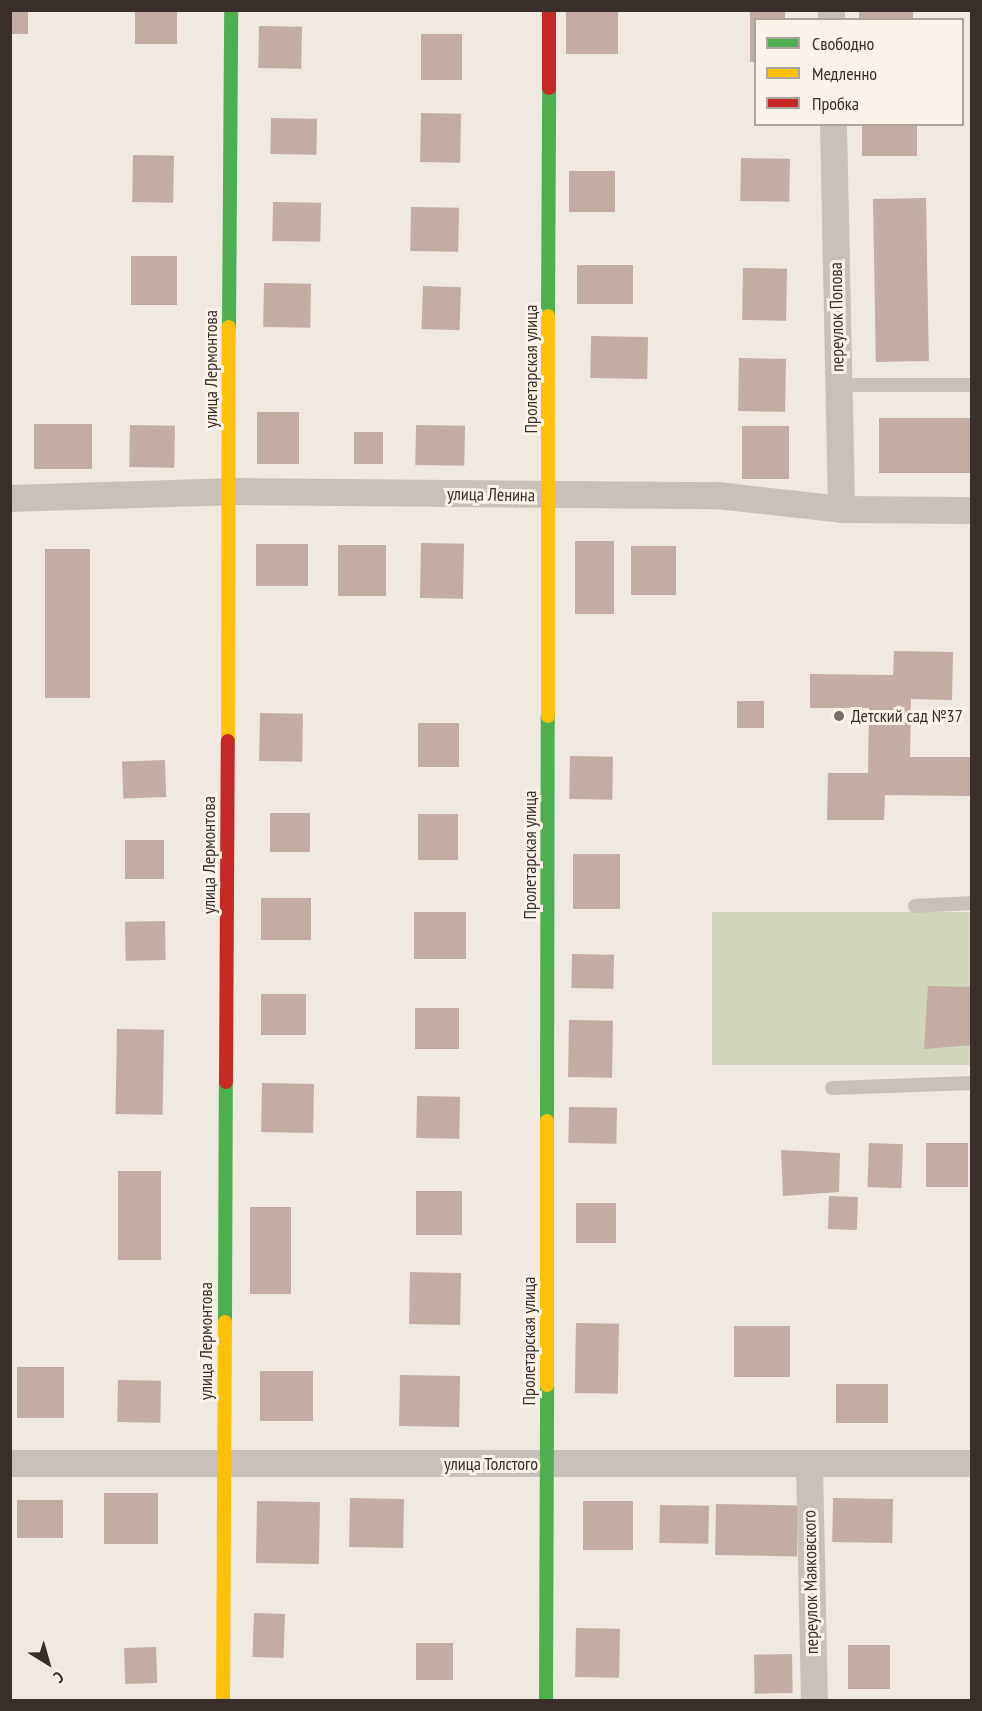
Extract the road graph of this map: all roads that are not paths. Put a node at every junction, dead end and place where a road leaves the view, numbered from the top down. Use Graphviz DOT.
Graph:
graph roads {
  1 [pos="231,10"];
  2 [pos="549,10"];
  3 [pos="833,126"];
  4 [pos="839,385"];
  5 [pos="972,385"];
  6 [pos="228,491"];
  7 [pos="548,496"];
  8 [pos="10,498"];
  9 [pos="841,509"];
  10 [pos="972,510"];
  11 [pos="972,903"];
  12 [pos="915,906"];
  13 [pos="972,1083"];
  14 [pos="832,1088"];
  15 [pos="10,1463"];
  16 [pos="224,1463"];
  17 [pos="972,1463"];
  18 [pos="546,1464"];
  19 [pos="808,1464"];
  20 [pos="223,1701"];
  21 [pos="546,1701"];
  22 [pos="814,1701"];
  1 -- 6 [label="street, улица Лермонтова"];
  2 -- 7 [label="street, Пролетарская улица"];
  3 -- 4 [label="street, переулок Попова"];
  4 -- 5 [label="lane"];
  4 -- 9 [label="street, переулок Попова"];
  6 -- 7 [label="street, улица Ленина"];
  6 -- 8 [label="street, улица Ленина"];
  6 -- 16 [label="street, улица Лермонтова"];
  7 -- 9 [label="street, улица Ленина"];
  7 -- 18 [label="street, Пролетарская улица"];
  9 -- 10 [label="street, улица Ленина"];
  11 -- 12 [label="lane"];
  13 -- 14 [label="lane"];
  15 -- 16 [label="street, улица Толстого"];
  16 -- 18 [label="street, улица Толстого"];
  16 -- 20 [label="street, улица Лермонтова"];
  17 -- 19 [label="street, улица Толстого"];
  18 -- 19 [label="street, улица Толстого"];
  18 -- 21 [label="street, Пролетарская улица"];
  19 -- 22 [label="street, переулок Маяковского"];
}
